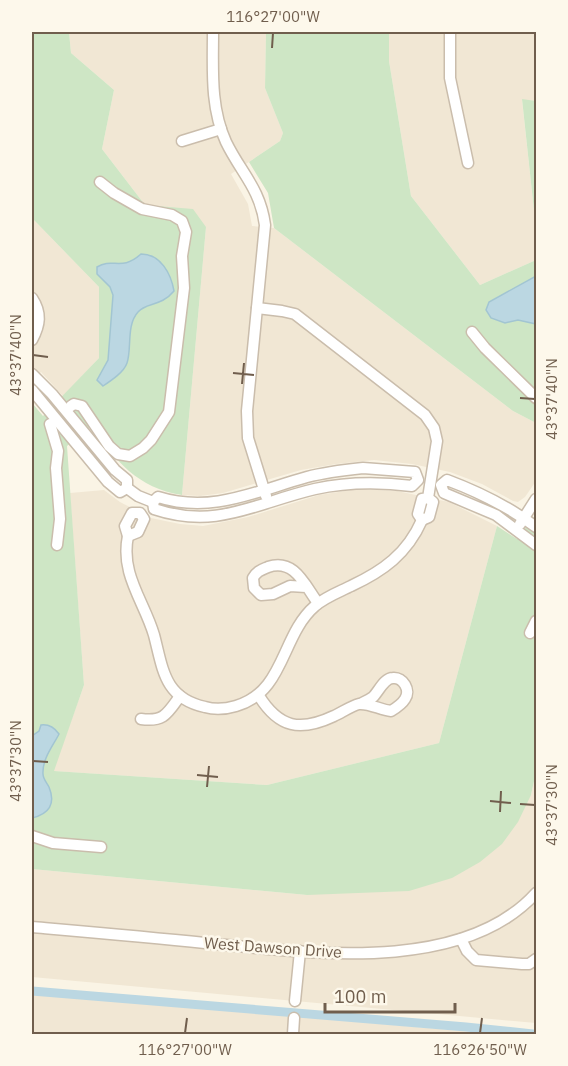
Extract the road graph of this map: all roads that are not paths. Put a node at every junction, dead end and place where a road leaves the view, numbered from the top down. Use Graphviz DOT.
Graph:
graph roads {
  1 [pos="213,32"];
  2 [pos="450,32"];
  3 [pos="221,129"];
  4 [pos="182,141"];
  5 [pos="468,163"];
  6 [pos="100,182"];
  7 [pos="32,298"];
  8 [pos="257,308"];
  9 [pos="472,332"];
  10 [pos="32,339"];
  11 [pos="32,374"];
  12 [pos="32,390"];
  13 [pos="537,398"];
  14 [pos="71,406"];
  15 [pos="50,424"];
  16 [pos="418,480"];
  17 [pos="436,484"];
  18 [pos="127,488"];
  19 [pos="264,490"];
  20 [pos="537,499"];
  21 [pos="149,501"];
  22 [pos="268,503"];
  23 [pos="523,518"];
  24 [pos="537,527"];
  25 [pos="516,529"];
  26 [pos="537,544"];
  27 [pos="57,545"];
  28 [pos="306,587"];
  29 [pos="318,603"];
  30 [pos="537,621"];
  31 [pos="530,633"];
  32 [pos="180,696"];
  33 [pos="259,696"];
  34 [pos="360,704"];
  35 [pos="141,719"];
  36 [pos="32,836"];
  37 [pos="101,847"];
  38 [pos="535,898"];
  39 [pos="32,927"];
  40 [pos="461,939"];
  41 [pos="300,951"];
  42 [pos="537,959"];
  43 [pos="295,1001"];
  44 [pos="294,1018"];
  45 [pos="293,1035"];
  1 -- 3 [label="street"];
  2 -- 5 [label="street"];
  3 -- 4 [label="street"];
  3 -- 8 [label="street"];
  6 -- 14 [label="street"];
  7 -- 10 [label="street"];
  8 -- 17 [label="street"];
  8 -- 19 [label="street"];
  9 -- 13 [label="street"];
  11 -- 18 [label="street"];
  12 -- 18 [label="street"];
  15 -- 27 [label="street"];
  16 -- 17 [label="street"];
  16 -- 19 [label="street"];
  16 -- 22 [label="street"];
  17 -- 23 [label="street"];
  17 -- 25 [label="street"];
  17 -- 29 [label="street"];
  18 -- 21 [label="street"];
  19 -- 21 [label="street"];
  19 -- 22 [label="street"];
  20 -- 23 [label="street"];
  21 -- 22 [label="street"];
  21 -- 32 [label="street"];
  23 -- 24 [label="street"];
  23 -- 25 [label="street"];
  25 -- 26 [label="street"];
  28 -- 28 [label="street"];
  28 -- 29 [label="street"];
  29 -- 33 [label="street"];
  30 -- 31 [label="street"];
  32 -- 33 [label="street"];
  32 -- 35 [label="street"];
  33 -- 34 [label="street"];
  36 -- 37 [label="street"];
  38 -- 40 [label="street, West Dawson Drive"];
  39 -- 41 [label="street, West Dawson Drive"];
  40 -- 41 [label="street, West Dawson Drive"];
  40 -- 42 [label="street"];
  41 -- 43 [label="street"];
  44 -- 45 [label="street"];
}
